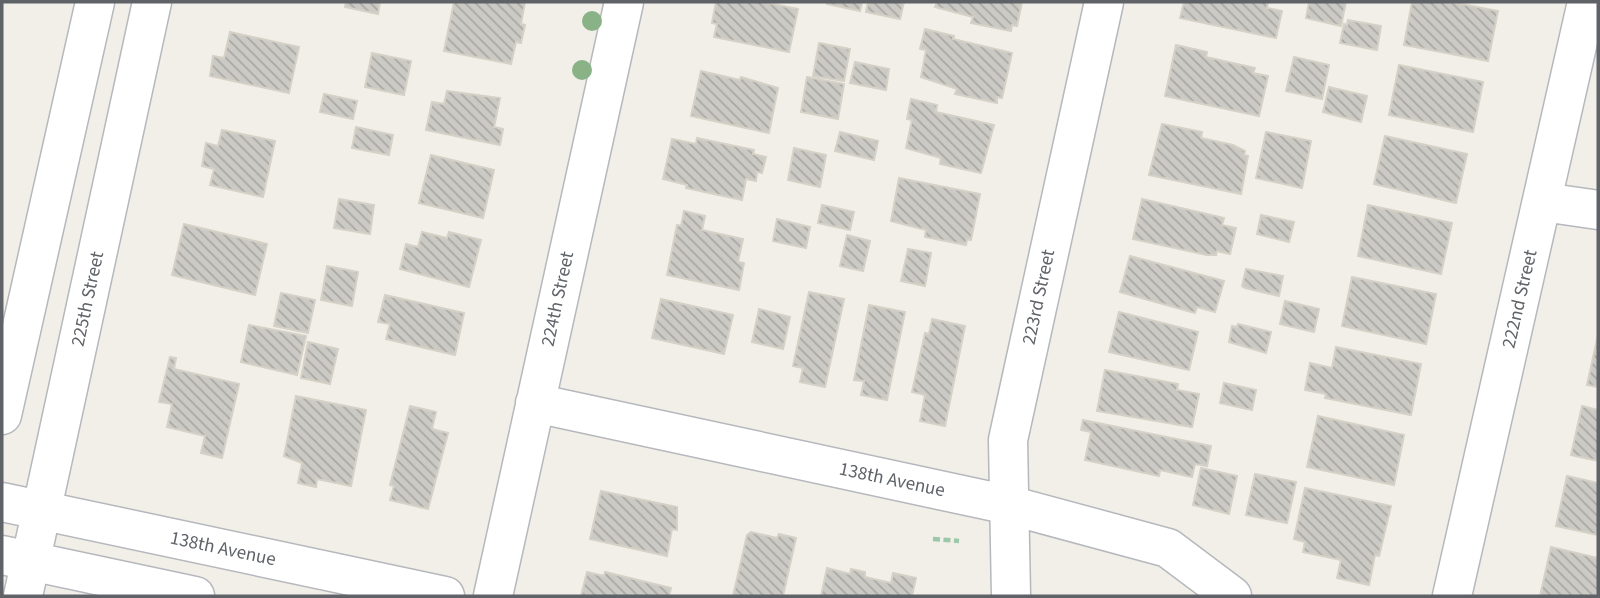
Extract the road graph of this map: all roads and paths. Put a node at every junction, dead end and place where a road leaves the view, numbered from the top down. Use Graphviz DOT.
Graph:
graph roads {
  1 [pos="95,2"];
  2 [pos="152,2"];
  3 [pos="624,2"];
  4 [pos="1104,2"];
  5 [pos="1587,2"];
  6 [pos="1543,202"];
  7 [pos="1598,209"];
  8 [pos="535,403"];
  9 [pos="2,415"];
  10 [pos="2,502"];
  11 [pos="1009,505"];
  12 [pos="43,511"];
  13 [pos="933,539"];
  14 [pos="959,541"];
  15 [pos="19,571"];
  16 [pos="195,596"];
  17 [pos="444,596"];
  18 [pos="493,596"];
  19 [pos="1011,596"];
  20 [pos="1232,596"];
  21 [pos="1452,596"];
  1 -- 9 [label="street"];
  2 -- 12 [label="street, 225th Street"];
  3 -- 8 [label="street, 224th Street"];
  4 -- 11 [label="street, 223rd Street"];
  5 -- 6 [label="street, 222nd Street"];
  6 -- 7 [label="street"];
  6 -- 21 [label="street, 222nd Street"];
  8 -- 11 [label="street, 138th Avenue"];
  8 -- 18 [label="street, 224th Street"];
  10 -- 12 [label="street, 138th Avenue"];
  11 -- 19 [label="street, 223rd Street"];
  11 -- 20 [label="street, 138th Avenue"];
  12 -- 15 [label="street, 225th Street"];
  12 -- 17 [label="street, 138th Avenue"];
  13 -- 14 [label="path"];
  15 -- 16 [label="street"];
}
